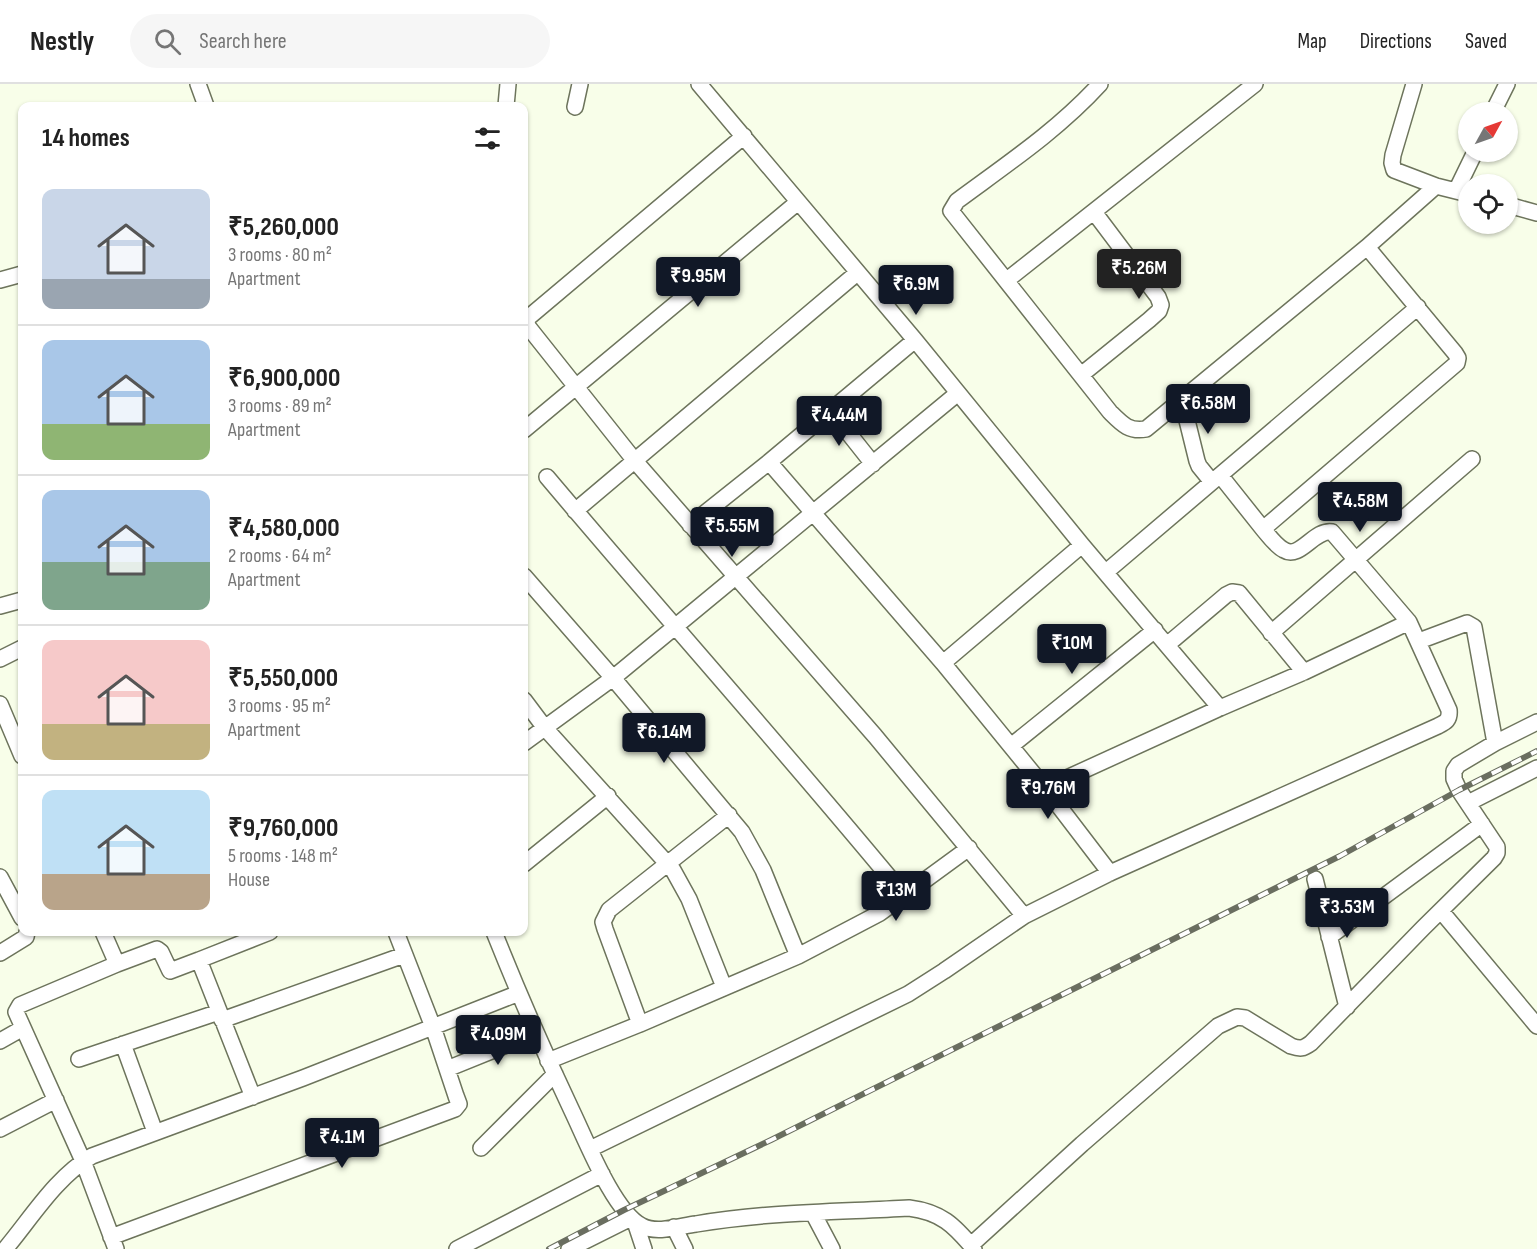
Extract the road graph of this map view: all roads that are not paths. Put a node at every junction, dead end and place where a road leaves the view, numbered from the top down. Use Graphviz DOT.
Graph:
graph roads {
  1 [pos="198,84"];
  2 [pos="508,84"];
  3 [pos="580,84"];
  4 [pos="699,84"];
  5 [pos="1100,84"];
  6 [pos="1255,84"];
  7 [pos="1414,84"];
  8 [pos="1506,84"];
  9 [pos="205,102"];
  10 [pos="507,102"];
  11 [pos="1498,102"];
  12 [pos="575,107"];
  13 [pos="744,136"];
  14 [pos="1436,186"];
  15 [pos="1458,192"];
  16 [pos="798,202"];
  17 [pos="1518,208"];
  18 [pos="1094,212"];
  19 [pos="1537,213"];
  20 [pos="1367,247"];
  21 [pos="857,273"];
  22 [pos="18,275"];
  23 [pos="0,280"];
  24 [pos="1007,280"];
  25 [pos="1418,307"];
  26 [pos="528,319"];
  27 [pos="528,327"];
  28 [pos="915,340"];
  29 [pos="1081,375"];
  30 [pos="576,388"];
  31 [pos="958,393"];
  32 [pos="1182,400"];
  33 [pos="831,411"];
  34 [pos="528,427"];
  35 [pos="1472,459"];
  36 [pos="635,461"];
  37 [pos="769,462"];
  38 [pos="873,464"];
  39 [pos="547,477"];
  40 [pos="1216,478"];
  41 [pos="575,511"];
  42 [pos="813,514"];
  43 [pos="690,525"];
  44 [pos="1263,529"];
  45 [pos="1082,544"];
  46 [pos="1355,558"];
  47 [pos="1106,572"];
  48 [pos="735,577"];
  49 [pos="528,581"];
  50 [pos="18,601"];
  51 [pos="0,606"];
  52 [pos="1408,622"];
  53 [pos="674,628"];
  54 [pos="1155,630"];
  55 [pos="1271,633"];
  56 [pos="1419,640"];
  57 [pos="1168,644"];
  58 [pos="18,650"];
  59 [pos="0,658"];
  60 [pos="943,663"];
  61 [pos="1304,672"];
  62 [pos="613,678"];
  63 [pos="0,704"];
  64 [pos="528,705"];
  65 [pos="1220,708"];
  66 [pos="1537,722"];
  67 [pos="545,728"];
  68 [pos="528,740"];
  69 [pos="1495,743"];
  70 [pos="1011,746"];
  71 [pos="18,747"];
  72 [pos="1537,768"];
  73 [pos="1045,788"];
  74 [pos="608,796"];
  75 [pos="1468,803"];
  76 [pos="729,815"];
  77 [pos="1482,824"];
  78 [pos="969,848"];
  79 [pos="528,861"];
  80 [pos="667,863"];
  81 [pos="1110,873"];
  82 [pos="0,877"];
  83 [pos="1315,879"];
  84 [pos="904,895"];
  85 [pos="18,911"];
  86 [pos="1441,911"];
  87 [pos="1024,916"];
  88 [pos="26,936"];
  89 [pos="105,936"];
  90 [pos="260,936"];
  91 [pos="397,936"];
  92 [pos="496,936"];
  93 [pos="1329,937"];
  94 [pos="0,953"];
  95 [pos="404,955"];
  96 [pos="798,956"];
  97 [pos="199,960"];
  98 [pos="117,964"];
  99 [pos="724,987"];
  100 [pos="519,993"];
  101 [pos="1347,1007"];
  102 [pos="221,1016"];
  103 [pos="640,1024"];
  104 [pos="1537,1026"];
  105 [pos="433,1027"];
  106 [pos="23,1028"];
  107 [pos="536,1032"];
  108 [pos="0,1041"];
  109 [pos="123,1044"];
  110 [pos="79,1059"];
  111 [pos="552,1068"];
  112 [pos="447,1069"];
  113 [pos="253,1097"];
  114 [pos="56,1100"];
  115 [pos="0,1130"];
  116 [pos="154,1132"];
  117 [pos="481,1148"];
  118 [pos="590,1149"];
  119 [pos="83,1161"];
  120 [pos="602,1174"];
  121 [pos="813,1213"];
  122 [pos="633,1220"];
  123 [pos="674,1227"];
  124 [pos="114,1243"];
  125 [pos="0,1244"];
  126 [pos="973,1247"];
  127 [pos="6,1249"];
  128 [pos="457,1249"];
  129 [pos="569,1249"];
  130 [pos="644,1249"];
  131 [pos="685,1249"];
  132 [pos="832,1249"];
  1 -- 9 [label="street"];
  2 -- 10 [label="street"];
  3 -- 12 [label="street"];
  4 -- 13 [label="street"];
  5 -- 24 [label="street"];
  6 -- 18 [label="street"];
  7 -- 14 [label="street"];
  8 -- 11 [label="street"];
  13 -- 16 [label="street"];
  13 -- 26 [label="street"];
  14 -- 15 [label="street"];
  14 -- 20 [label="street"];
  16 -- 21 [label="street"];
  16 -- 30 [label="street"];
  17 -- 19 [label="street"];
  18 -- 24 [label="street"];
  18 -- 29 [label="street"];
  20 -- 25 [label="street"];
  20 -- 32 [label="street"];
  21 -- 28 [label="street"];
  21 -- 36 [label="street"];
  22 -- 23 [label="street"];
  24 -- 29 [label="street"];
  25 -- 40 [label="street"];
  25 -- 44 [label="street"];
  27 -- 30 [label="street"];
  28 -- 31 [label="street"];
  28 -- 33 [label="street"];
  29 -- 32 [label="street"];
  30 -- 34 [label="street"];
  30 -- 36 [label="street"];
  31 -- 38 [label="street"];
  31 -- 45 [label="street"];
  32 -- 40 [label="street"];
  33 -- 37 [label="street"];
  33 -- 38 [label="street"];
  35 -- 46 [label="street"];
  36 -- 41 [label="street"];
  36 -- 43 [label="street"];
  37 -- 42 [label="street"];
  37 -- 43 [label="street"];
  38 -- 42 [label="street"];
  39 -- 41 [label="street"];
  40 -- 44 [label="street"];
  40 -- 47 [label="street"];
  41 -- 53 [label="street"];
  42 -- 48 [label="street"];
  42 -- 60 [label="street"];
  43 -- 48 [label="street"];
  44 -- 46 [label="street"];
  45 -- 47 [label="street"];
  45 -- 60 [label="street"];
  46 -- 52 [label="street"];
  46 -- 55 [label="street"];
  47 -- 54 [label="street"];
  48 -- 53 [label="street"];
  48 -- 78 [label="street"];
  49 -- 62 [label="street"];
  50 -- 51 [label="street"];
  52 -- 56 [label="street"];
  52 -- 61 [label="street"];
  53 -- 62 [label="street"];
  53 -- 84 [label="street"];
  54 -- 57 [label="street"];
  54 -- 70 [label="street"];
  55 -- 57 [label="street"];
  55 -- 61 [label="street"];
  56 -- 69 [label="street"];
  56 -- 81 [label="street"];
  57 -- 65 [label="street"];
  58 -- 59 [label="street"];
  60 -- 70 [label="street"];
  61 -- 65 [label="street"];
  62 -- 67 [label="street"];
  62 -- 76 [label="street"];
  63 -- 71 [label="street"];
  64 -- 67 [label="street"];
  65 -- 73 [label="street"];
  66 -- 69 [label="street"];
  67 -- 68 [label="street"];
  67 -- 74 [label="street"];
  69 -- 75 [label="street"];
  70 -- 73 [label="street"];
  72 -- 75 [label="street"];
  73 -- 81 [label="street"];
  74 -- 79 [label="street"];
  74 -- 80 [label="street"];
  75 -- 77 [label="street"];
  76 -- 80 [label="street"];
  76 -- 96 [label="street"];
  77 -- 86 [label="street"];
  77 -- 93 [label="street"];
  78 -- 84 [label="street"];
  78 -- 87 [label="street"];
  80 -- 99 [label="street"];
  80 -- 103 [label="street"];
  81 -- 87 [label="street"];
  82 -- 85 [label="street"];
  83 -- 93 [label="street"];
  84 -- 96 [label="street"];
  86 -- 101 [label="street"];
  86 -- 104 [label="street"];
  87 -- 118 [label="street"];
  88 -- 94 [label="street"];
  89 -- 98 [label="street"];
  90 -- 97 [label="street"];
  91 -- 95 [label="street"];
  92 -- 100 [label="street"];
  93 -- 101 [label="street"];
  95 -- 102 [label="street"];
  95 -- 105 [label="street"];
  96 -- 99 [label="street"];
  97 -- 98 [label="street"];
  97 -- 102 [label="street"];
  98 -- 106 [label="street"];
  99 -- 103 [label="street"];
  100 -- 105 [label="street"];
  100 -- 107 [label="street"];
  101 -- 126 [label="street"];
  102 -- 109 [label="street"];
  102 -- 113 [label="street"];
  103 -- 111 [label="street"];
  105 -- 112 [label="street"];
  105 -- 113 [label="street"];
  106 -- 108 [label="street"];
  106 -- 114 [label="street"];
  107 -- 111 [label="street"];
  107 -- 112 [label="street"];
  109 -- 110 [label="street"];
  109 -- 116 [label="street"];
  111 -- 117 [label="street"];
  111 -- 118 [label="street"];
  112 -- 124 [label="street"];
  113 -- 116 [label="street"];
  114 -- 115 [label="street"];
  114 -- 119 [label="street"];
  116 -- 119 [label="street"];
  118 -- 120 [label="street"];
  119 -- 124 [label="street"];
  119 -- 127 [label="street"];
  120 -- 122 [label="street"];
  120 -- 128 [label="street"];
  121 -- 123 [label="street"];
  121 -- 126 [label="street"];
  121 -- 132 [label="street"];
  122 -- 123 [label="street"];
  122 -- 129 [label="street"];
  122 -- 130 [label="street"];
  123 -- 131 [label="street"];
  125 -- 127 [label="street"];
}
